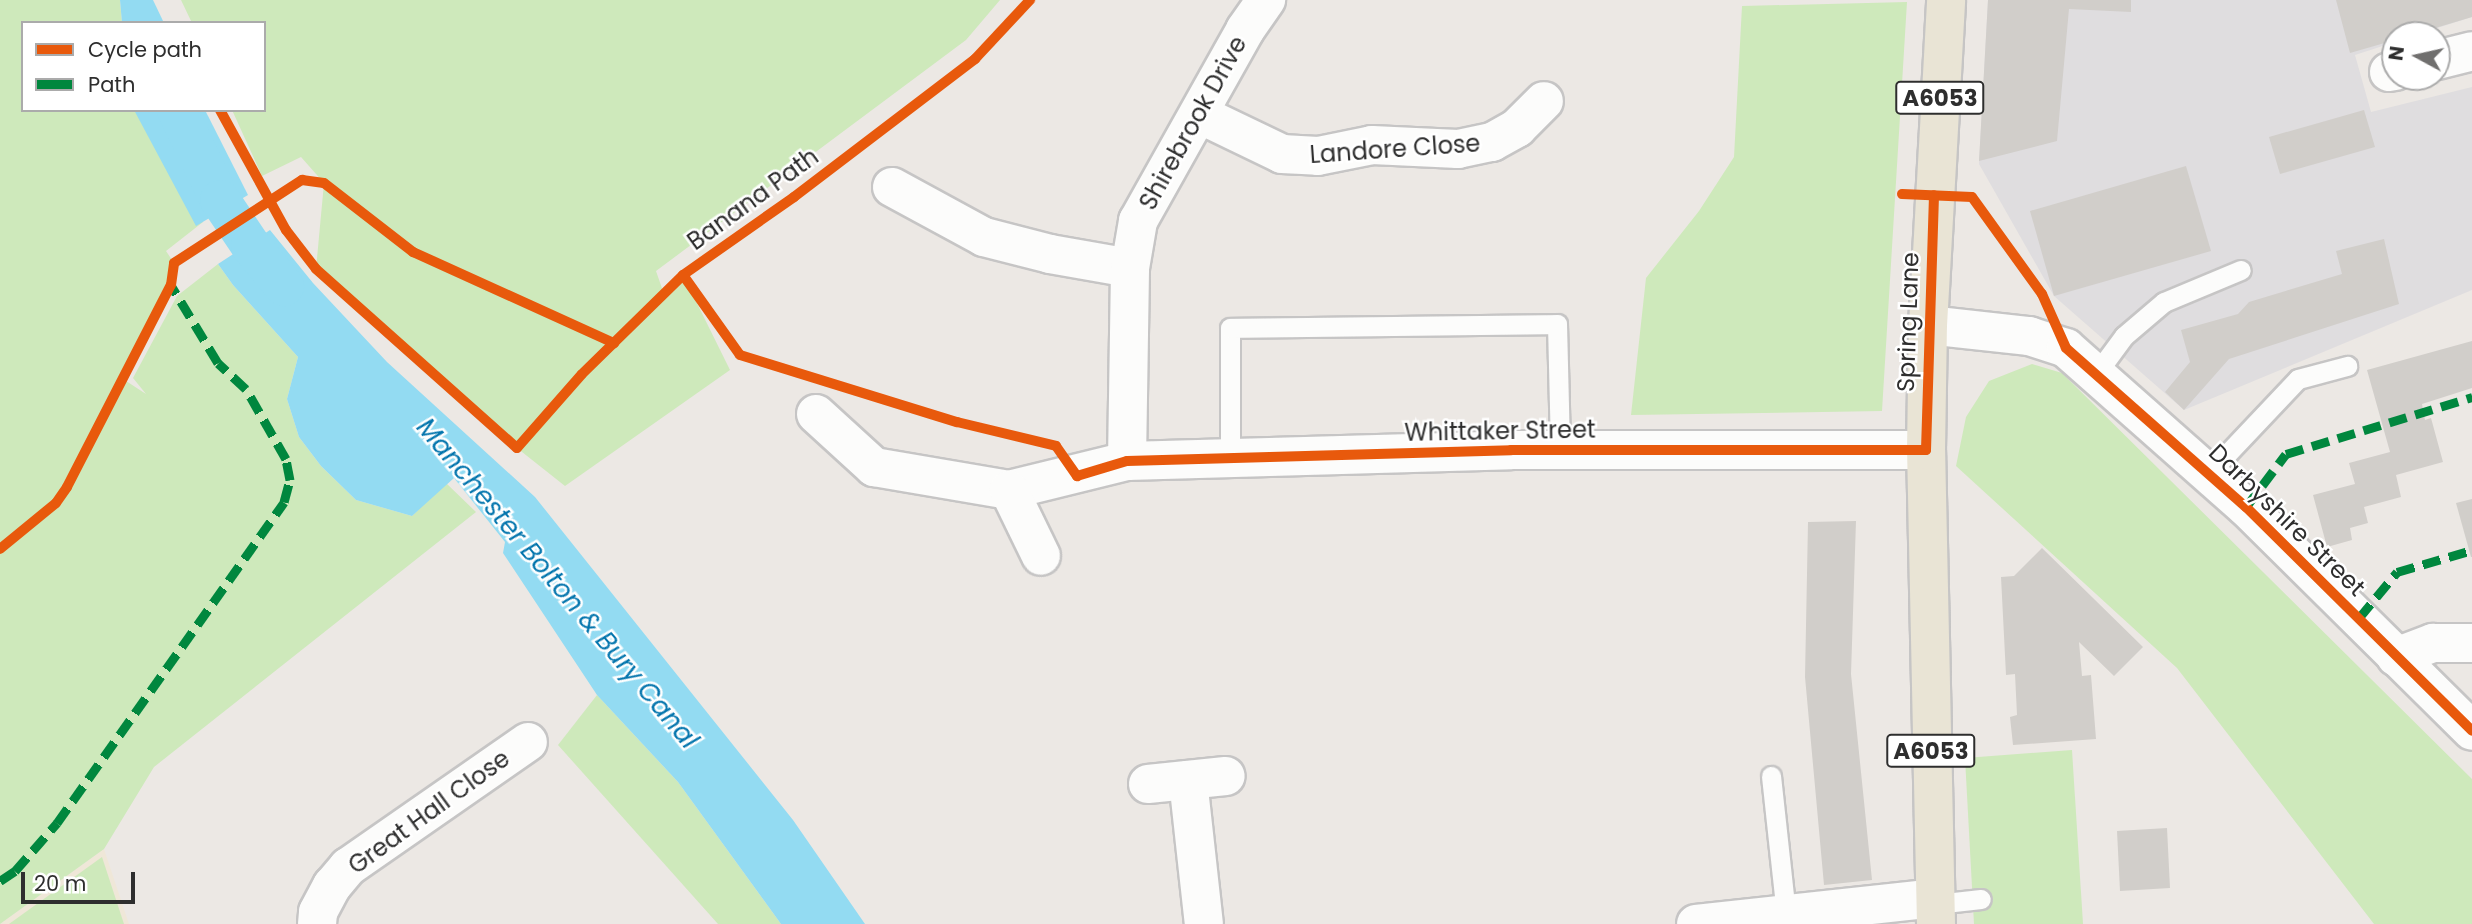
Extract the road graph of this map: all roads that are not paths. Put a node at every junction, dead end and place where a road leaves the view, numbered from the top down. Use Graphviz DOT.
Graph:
graph roads {
  1 [pos="1266,0"];
  2 [pos="1946,0"];
  3 [pos="2472,51"];
  4 [pos="2451,56"];
  5 [pos="1544,101"];
  6 [pos="1199,114"];
  7 [pos="892,187"];
  8 [pos="1130,268"];
  9 [pos="2241,270"];
  10 [pos="1928,325"];
  11 [pos="2347,366"];
  12 [pos="2096,374"];
  13 [pos="816,414"];
  14 [pos="1560,450"];
  15 [pos="1926,450"];
  16 [pos="1230,458"];
  17 [pos="1127,461"];
  18 [pos="2209,473"];
  19 [pos="1009,490"];
  20 [pos="1041,556"];
  21 [pos="2472,643"];
  22 [pos="2396,657"];
  23 [pos="2472,731"];
  24 [pos="528,742"];
  25 [pos="1226,776"];
  26 [pos="1771,776"];
  27 [pos="1188,780"];
  28 [pos="1148,784"];
  29 [pos="1981,900"];
  30 [pos="1936,909"];
  31 [pos="1786,913"];
  32 [pos="317,924"];
  33 [pos="1204,924"];
  34 [pos="1696,924"];
  1 -- 6 [label="street, Shirebrook Drive"];
  2 -- 10 [label="main road, Spring Lane / A6053"];
  3 -- 4 [label="street"];
  5 -- 6 [label="street, Landore Close"];
  6 -- 8 [label="street, Shirebrook Drive"];
  7 -- 8 [label="street"];
  8 -- 17 [label="street, Shirebrook Drive"];
  9 -- 12 [label="lane"];
  10 -- 12 [label="street, Darbyshire Street"];
  10 -- 15 [label="main road, Spring Lane / A6053"];
  11 -- 18 [label="lane"];
  12 -- 18 [label="street, Darbyshire Street"];
  13 -- 19 [label="street, Whittaker Street"];
  14 -- 15 [label="street, Whittaker Street"];
  14 -- 16 [label="street, Whittaker Street"];
  14 -- 16 [label="lane"];
  15 -- 30 [label="main road, Spring Lane / A6053"];
  16 -- 17 [label="street, Whittaker Street"];
  17 -- 19 [label="street, Whittaker Street"];
  18 -- 22 [label="street, Darbyshire Street"];
  19 -- 20 [label="street"];
  21 -- 22 [label="street"];
  22 -- 23 [label="street, Darbyshire Street"];
  24 -- 32 [label="street, Great Hall Close"];
  25 -- 27 [label="street"];
  26 -- 31 [label="lane"];
  27 -- 28 [label="street"];
  27 -- 33 [label="street"];
  29 -- 30 [label="lane"];
  30 -- 31 [label="street"];
  31 -- 34 [label="street"];
}
